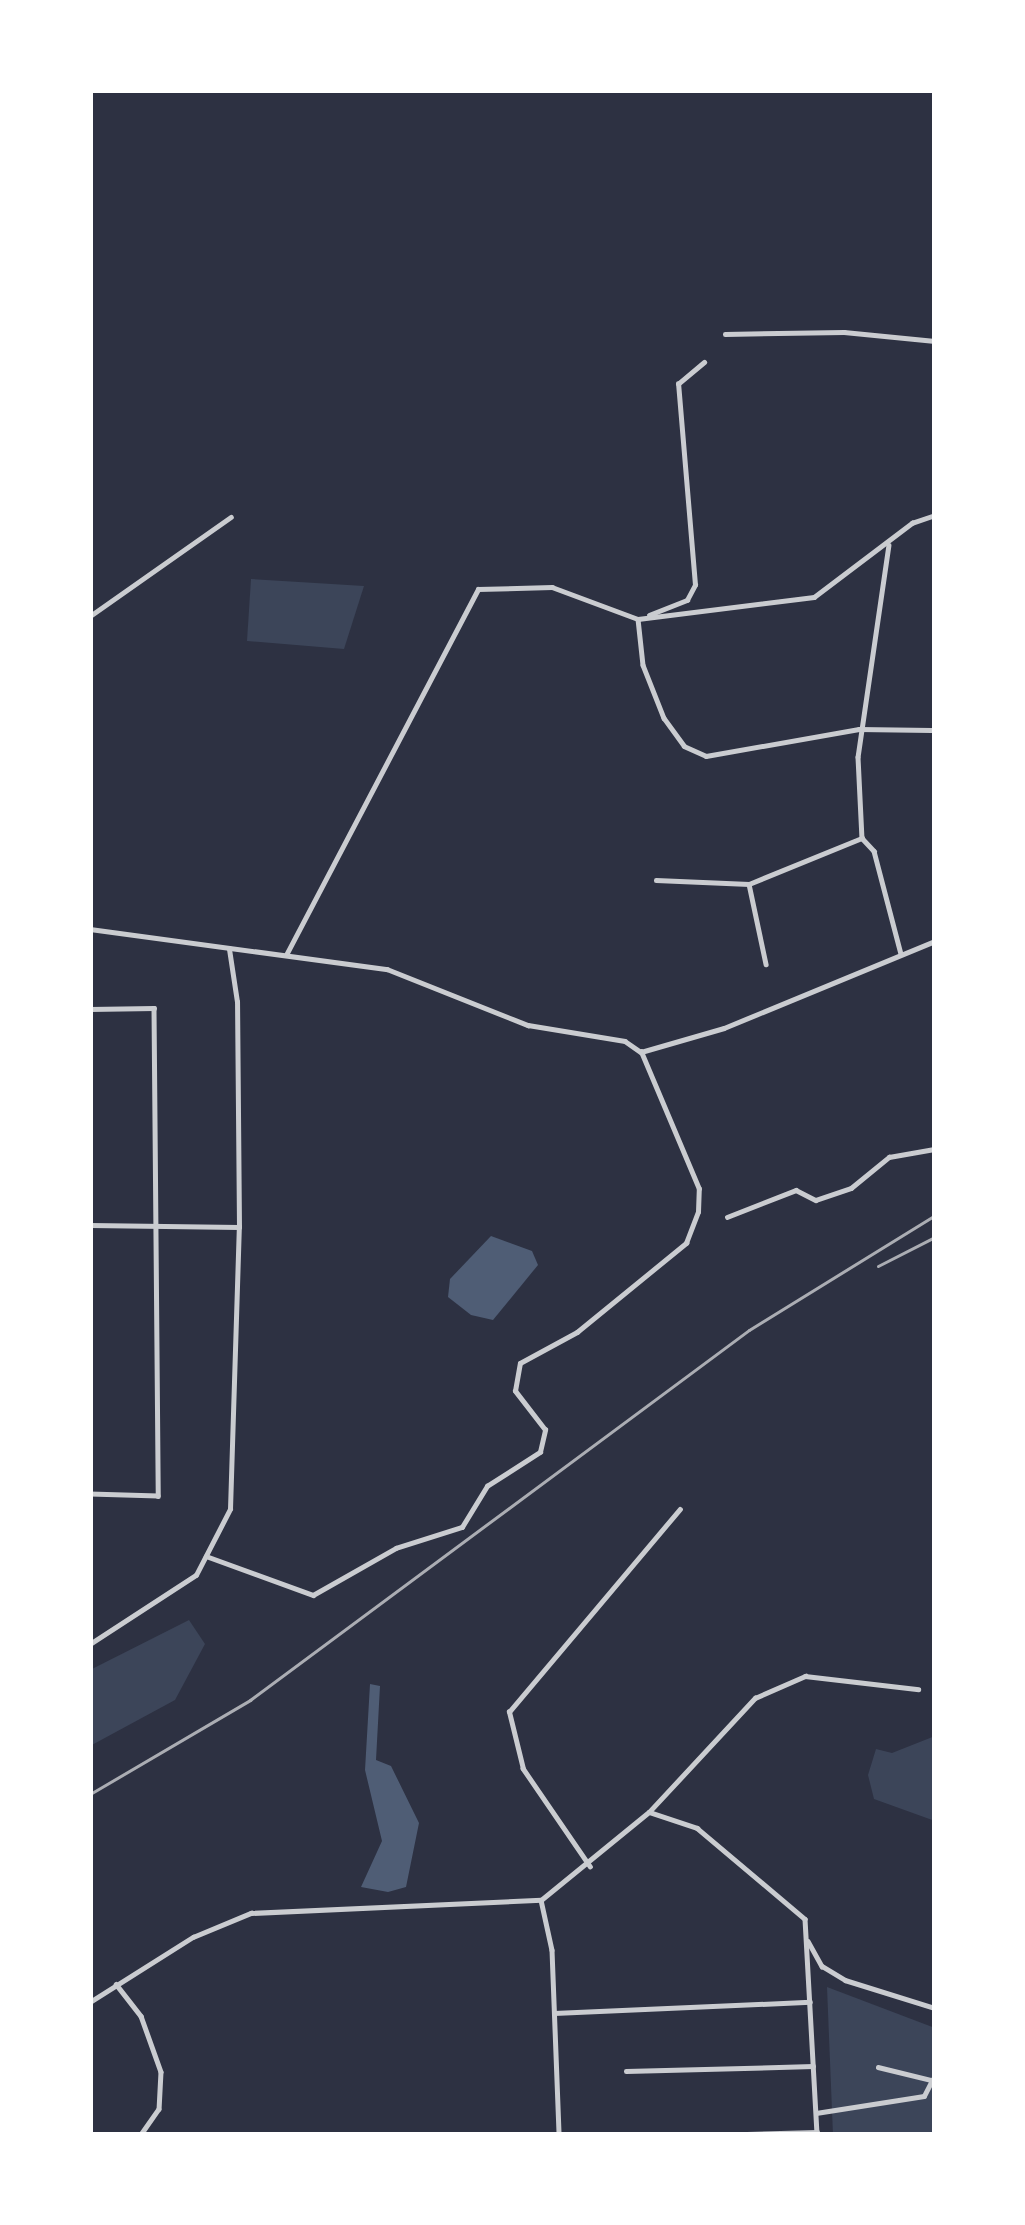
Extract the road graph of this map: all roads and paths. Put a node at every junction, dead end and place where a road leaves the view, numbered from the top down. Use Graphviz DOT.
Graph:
graph roads {
  1 [pos="725,334"];
  2 [pos="935,341"];
  3 [pos="704,362"];
  4 [pos="935,515"];
  5 [pos="231,517"];
  6 [pos="890,542"];
  7 [pos="90,616"];
  8 [pos="638,619"];
  9 [pos="859,729"];
  10 [pos="931,730"];
  11 [pos="862,838"];
  12 [pos="656,880"];
  13 [pos="749,884"];
  14 [pos="90,929"];
  15 [pos="935,941"];
  16 [pos="229,949"];
  17 [pos="901,954"];
  18 [pos="286,955"];
  19 [pos="766,964"];
  20 [pos="90,1009"];
  21 [pos="640,1052"];
  22 [pos="935,1149"];
  23 [pos="727,1217"];
  24 [pos="90,1225"];
  25 [pos="157,1226"];
  26 [pos="239,1227"];
  27 [pos="90,1494"];
  28 [pos="680,1509"];
  29 [pos="206,1556"];
  30 [pos="90,1644"];
  31 [pos="918,1689"];
  32 [pos="649,1812"];
  33 [pos="590,1867"];
  34 [pos="541,1900"];
  35 [pos="806,1938"];
  36 [pos="116,1984"];
  37 [pos="90,2002"];
  38 [pos="810,2002"];
  39 [pos="935,2008"];
  40 [pos="554,2013"];
  41 [pos="813,2066"];
  42 [pos="878,2067"];
  43 [pos="626,2071"];
  44 [pos="933,2080"];
  45 [pos="816,2113"];
  46 [pos="817,2134"];
  47 [pos="141,2135"];
  48 [pos="559,2135"];
  49 [pos="713,2135"];
  1 -- 2 [label="street"];
  3 -- 8 [label="street"];
  4 -- 6 [label="street"];
  5 -- 7 [label="street"];
  6 -- 8 [label="street"];
  6 -- 9 [label="street"];
  8 -- 9 [label="street"];
  8 -- 18 [label="street"];
  9 -- 10 [label="street"];
  9 -- 11 [label="street"];
  11 -- 13 [label="street"];
  11 -- 17 [label="street"];
  12 -- 13 [label="street"];
  13 -- 19 [label="street"];
  14 -- 16 [label="street"];
  15 -- 17 [label="street"];
  16 -- 18 [label="street"];
  16 -- 26 [label="street"];
  17 -- 21 [label="street"];
  18 -- 21 [label="street"];
  20 -- 25 [label="street"];
  21 -- 29 [label="street"];
  22 -- 23 [label="street"];
  24 -- 25 [label="street"];
  25 -- 26 [label="street"];
  25 -- 27 [label="street"];
  26 -- 29 [label="street"];
  28 -- 33 [label="street"];
  29 -- 30 [label="street"];
  31 -- 32 [label="street"];
  32 -- 33 [label="street"];
  32 -- 35 [label="street"];
  33 -- 34 [label="street"];
  34 -- 36 [label="street"];
  34 -- 40 [label="street"];
  35 -- 38 [label="street"];
  35 -- 39 [label="street"];
  36 -- 37 [label="street"];
  36 -- 47 [label="street"];
  38 -- 40 [label="street"];
  38 -- 41 [label="street"];
  40 -- 48 [label="street"];
  41 -- 43 [label="street"];
  41 -- 45 [label="street"];
  42 -- 44 [label="street"];
  44 -- 45 [label="street"];
  45 -- 46 [label="street"];
  46 -- 49 [label="street"];
}
